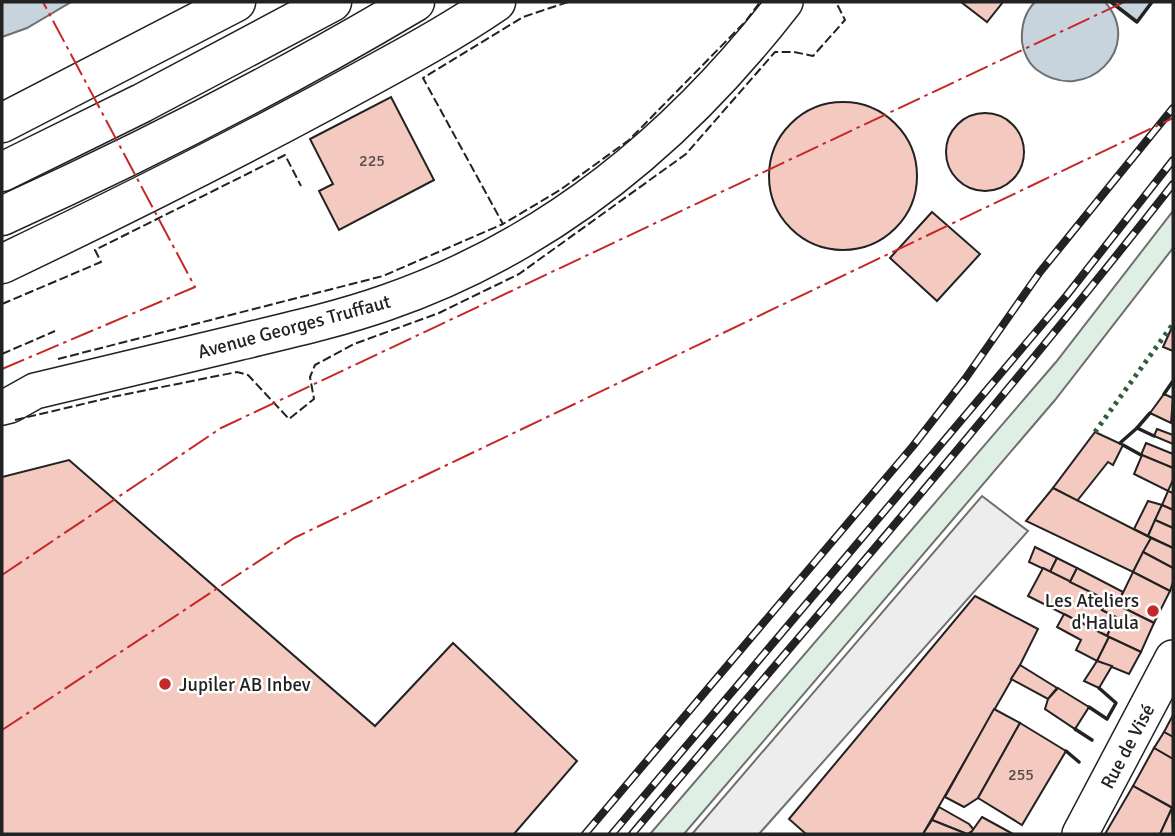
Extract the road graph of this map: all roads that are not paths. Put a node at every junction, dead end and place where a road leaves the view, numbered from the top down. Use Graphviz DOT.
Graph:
graph roads {
  1 [pos="236,2"];
  2 [pos="332,2"];
  3 [pos="415,2"];
  4 [pos="496,2"];
  5 [pos="785,2"];
  6 [pos="2,124"];
  7 [pos="2,172"];
  8 [pos="2,216"];
  9 [pos="2,264"];
  10 [pos="18,389"];
  11 [pos="2,407"];
  12 [pos="1173,658"];
  13 [pos="1080,834"];
  1 -- 6 [label="highway"];
  2 -- 7 [label="highway"];
  3 -- 8 [label="highway"];
  4 -- 9 [label="highway"];
  5 -- 10 [label="street, Avenue Georges Truffaut"];
  10 -- 11 [label="street, Avenue Georges Truffaut"];
  12 -- 13 [label="street, Rue de Visé"];
}
